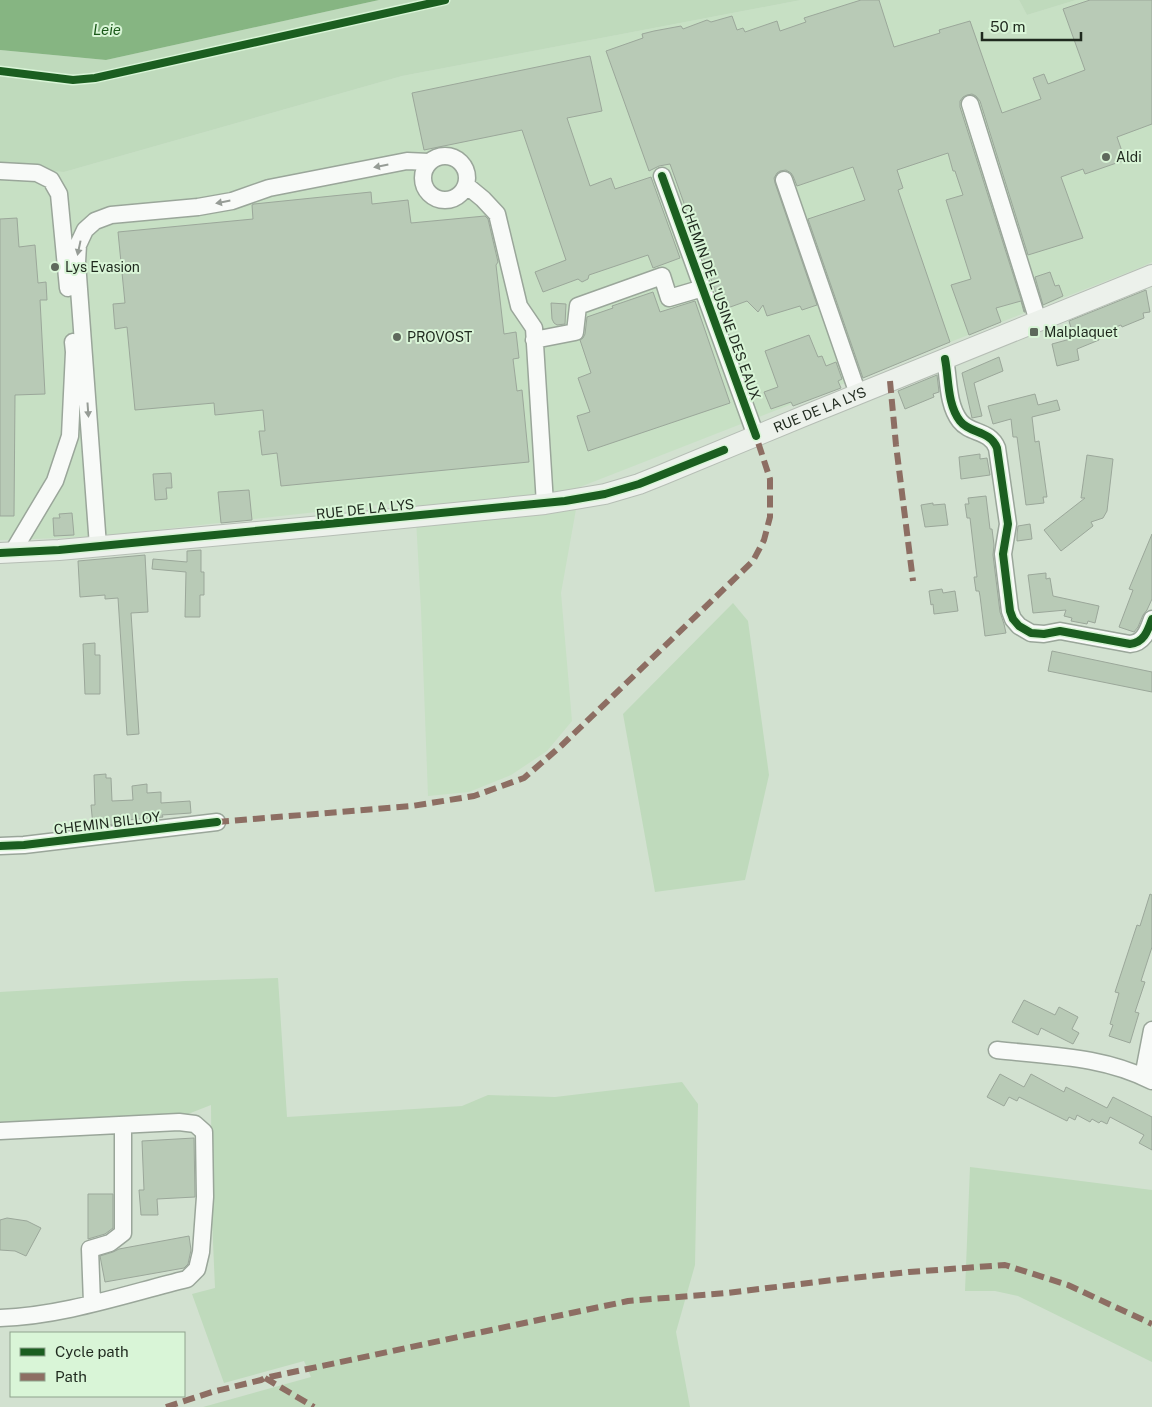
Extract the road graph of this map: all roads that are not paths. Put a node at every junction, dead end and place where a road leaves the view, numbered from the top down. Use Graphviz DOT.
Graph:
graph roads {
  1 [pos="970,104"];
  2 [pos="429,162"];
  3 [pos="0,171"];
  4 [pos="662,176"];
  5 [pos="784,180"];
  6 [pos="466,185"];
  7 [pos="1152,275"];
  8 [pos="703,288"];
  9 [pos="1038,321"];
  10 [pos="534,340"];
  11 [pos="945,359"];
  12 [pos="858,394"];
  13 [pos="756,436"];
  14 [pos="545,504"];
  15 [pos="98,546"];
  16 [pos="6,553"];
  17 [pos="1152,619"];
  18 [pos="217,822"];
  19 [pos="0,846"];
  20 [pos="1152,1030"];
  21 [pos="997,1050"];
  22 [pos="1147,1079"];
  23 [pos="124,1125"];
  24 [pos="0,1131"];
  25 [pos="92,1303"];
  26 [pos="0,1318"];
  1 -- 9 [label="street"];
  2 -- 6 [label="street"];
  2 -- 6 [label="street"];
  2 -- 15 [label="street, one-way"];
  3 -- 16 [label="street"];
  4 -- 8 [label="street, CHEMIN DE L'USINE DES EAUX"];
  5 -- 12 [label="street"];
  6 -- 10 [label="street"];
  7 -- 9 [label="main road, RUE DE LA LYS"];
  8 -- 10 [label="street"];
  8 -- 13 [label="street, CHEMIN DE L'USINE DES EAUX"];
  9 -- 11 [label="main road, RUE DE LA LYS"];
  10 -- 14 [label="street"];
  11 -- 12 [label="main road, RUE DE LA LYS"];
  11 -- 17 [label="street"];
  12 -- 13 [label="main road, RUE DE LA LYS"];
  13 -- 14 [label="main road, RUE DE LA LYS"];
  14 -- 15 [label="main road, RUE DE LA LYS"];
  15 -- 16 [label="main road, RUE DE LA LYS"];
  18 -- 19 [label="street, CHEMIN BILLOY"];
  20 -- 22 [label="street"];
  21 -- 22 [label="street"];
  23 -- 24 [label="street"];
  23 -- 25 [label="street"];
  23 -- 25 [label="street"];
  25 -- 26 [label="street"];
}
